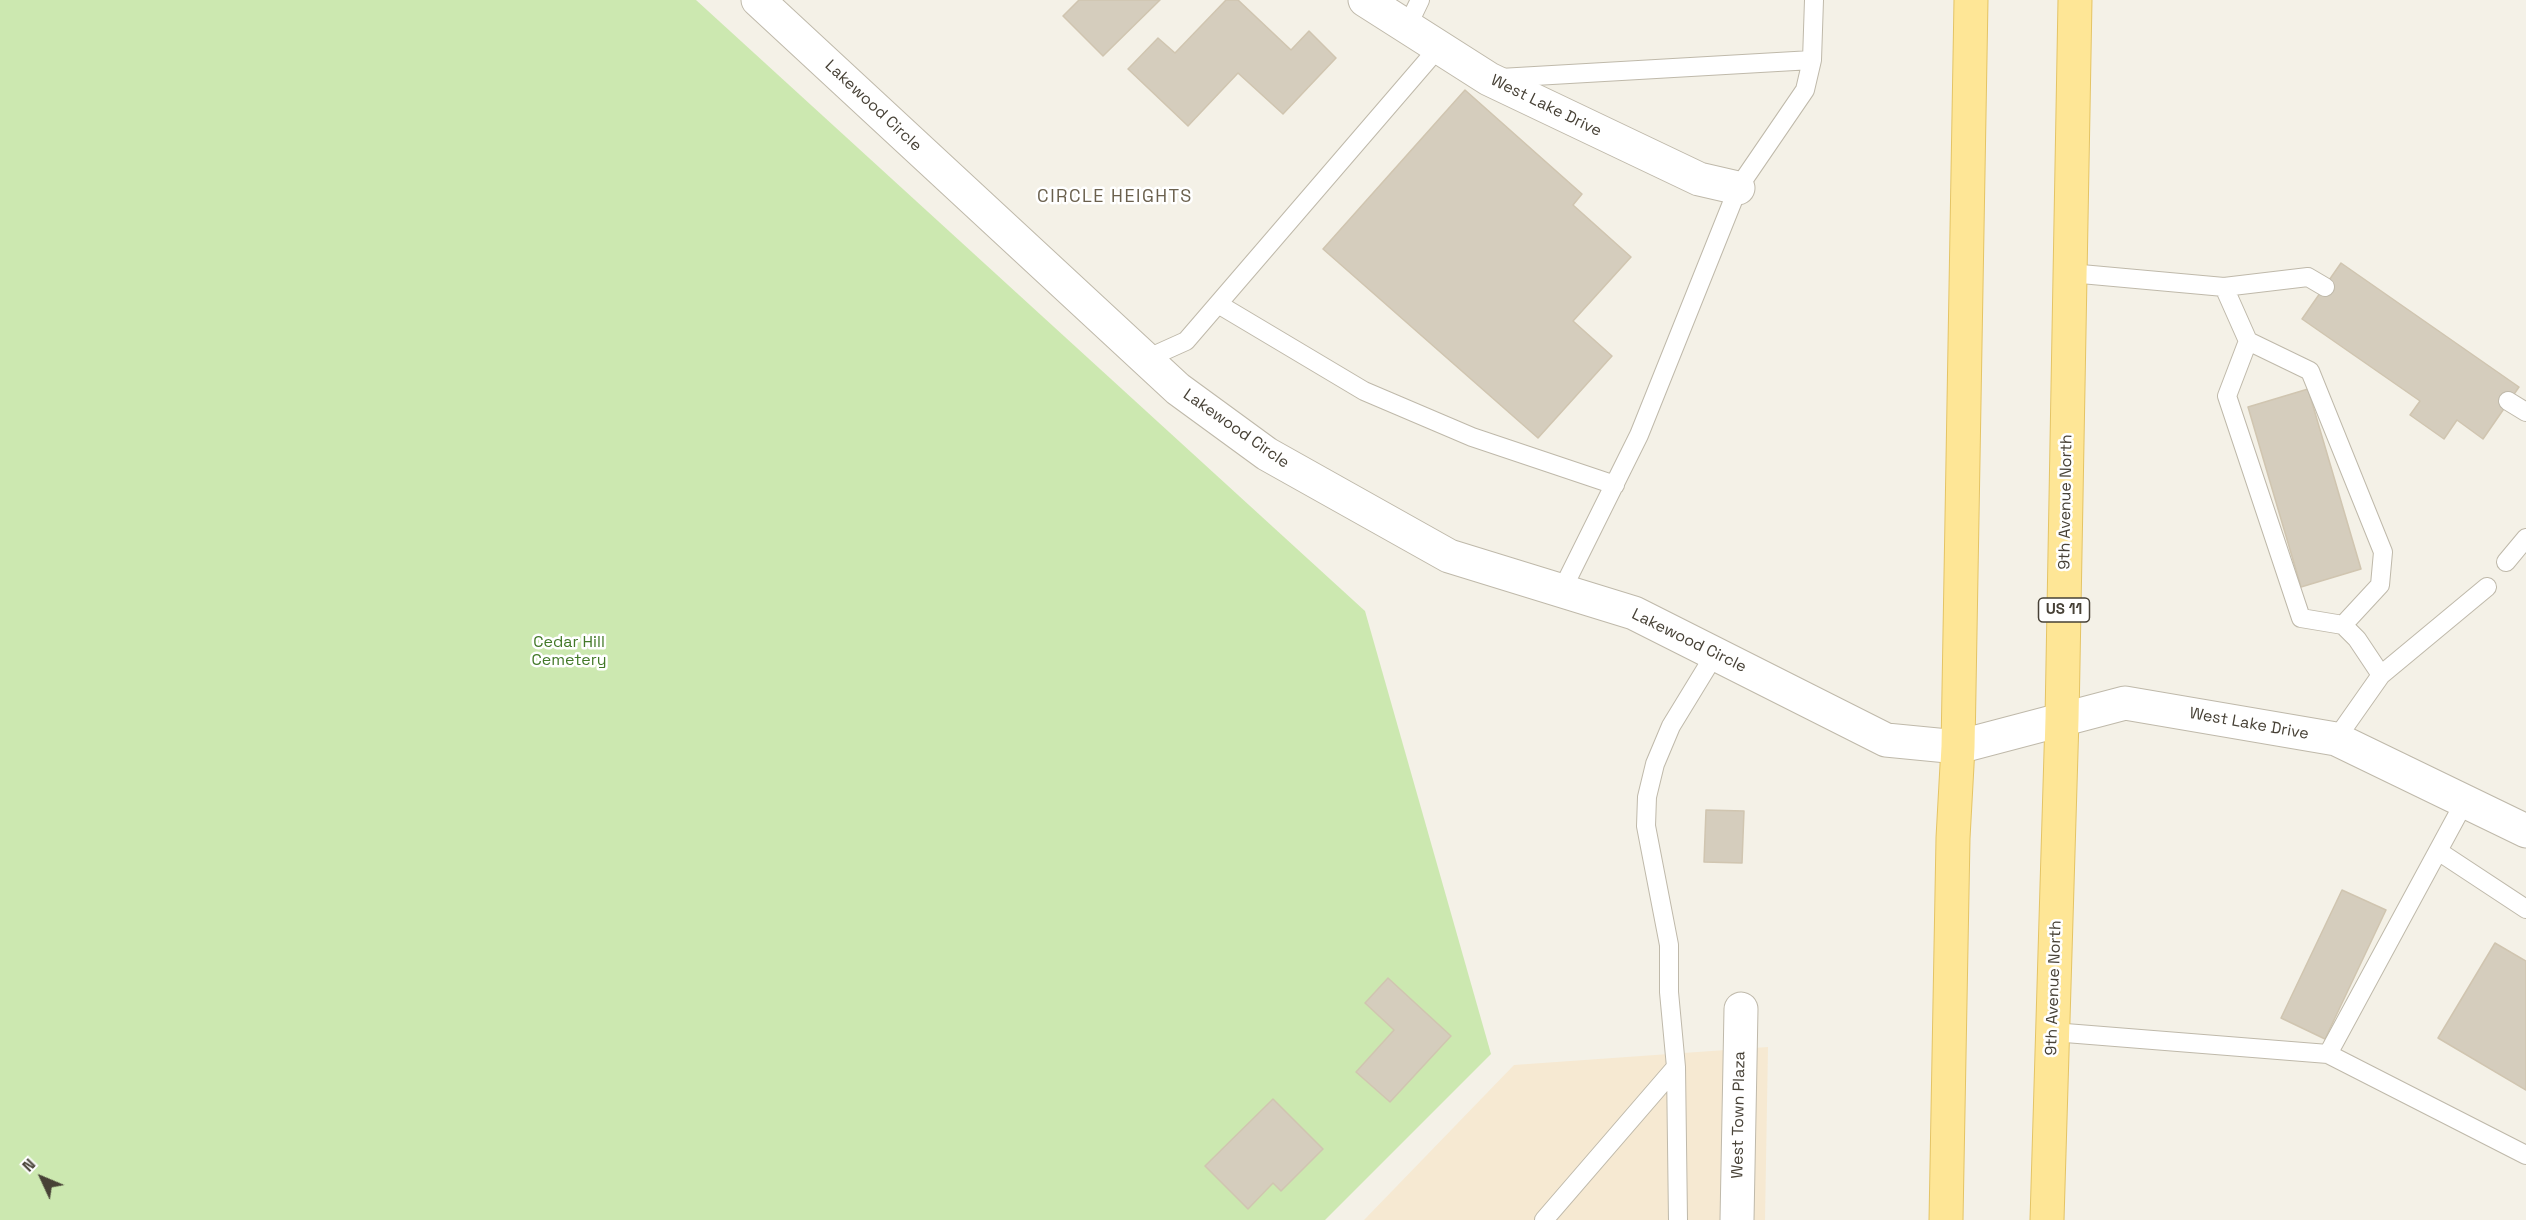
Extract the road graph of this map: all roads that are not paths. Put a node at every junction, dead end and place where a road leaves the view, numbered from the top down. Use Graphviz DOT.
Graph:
graph roads {
  1 [pos="758,0"];
  2 [pos="1365,0"];
  3 [pos="1814,0"];
  4 [pos="1971,0"];
  5 [pos="2074,0"];
  6 [pos="1414,13"];
  7 [pos="1439,47"];
  8 [pos="1812,60"];
  9 [pos="1490,79"];
  10 [pos="1738,188"];
  11 [pos="2070,273"];
  12 [pos="2224,287"];
  13 [pos="2325,287"];
  14 [pos="1218,304"];
  15 [pos="2248,341"];
  16 [pos="1146,359"];
  17 [pos="2508,401"];
  18 [pos="2526,412"];
  19 [pos="1615,484"];
  20 [pos="2526,538"];
  21 [pos="2506,562"];
  22 [pos="2487,587"];
  23 [pos="1562,590"];
  24 [pos="2343,625"];
  25 [pos="1715,654"];
  26 [pos="2381,675"];
  27 [pos="2062,719"];
  28 [pos="2336,739"];
  29 [pos="1958,747"];
  30 [pos="2465,801"];
  31 [pos="2526,831"];
  32 [pos="2438,851"];
  33 [pos="2526,909"];
  34 [pos="1741,1009"];
  35 [pos="2053,1032"];
  36 [pos="2328,1054"];
  37 [pos="1676,1067"];
  38 [pos="2526,1155"];
  39 [pos="1544,1220"];
  40 [pos="1678,1220"];
  41 [pos="1737,1220"];
  42 [pos="1946,1220"];
  43 [pos="2047,1220"];
  1 -- 16 [label="street, Lakewood Circle"];
  2 -- 6 [label="street, West Lake Drive"];
  3 -- 8 [label="lane"];
  4 -- 29 [label="main road"];
  5 -- 11 [label="main road, 9th Avenue North / US 11"];
  6 -- 7 [label="street, West Lake Drive"];
  7 -- 9 [label="street, West Lake Drive"];
  7 -- 14 [label="lane"];
  8 -- 9 [label="lane"];
  8 -- 10 [label="lane"];
  9 -- 10 [label="street, West Lake Drive"];
  10 -- 19 [label="lane"];
  11 -- 12 [label="lane"];
  11 -- 27 [label="main road, 9th Avenue North / US 11"];
  12 -- 13 [label="lane"];
  12 -- 15 [label="lane"];
  14 -- 16 [label="lane"];
  14 -- 19 [label="lane"];
  15 -- 24 [label="lane"];
  15 -- 24 [label="lane"];
  16 -- 23 [label="street, Lakewood Circle"];
  17 -- 18 [label="lane"];
  19 -- 23 [label="lane"];
  20 -- 21 [label="lane"];
  22 -- 26 [label="lane"];
  23 -- 25 [label="street, Lakewood Circle"];
  24 -- 26 [label="lane"];
  25 -- 29 [label="street, Lakewood Circle"];
  25 -- 37 [label="lane"];
  26 -- 28 [label="lane"];
  27 -- 28 [label="street, West Lake Drive"];
  27 -- 29 [label="street, West Lake Drive"];
  27 -- 35 [label="main road, 9th Avenue North / US 11"];
  28 -- 30 [label="street, West Lake Drive"];
  29 -- 42 [label="main road"];
  30 -- 31 [label="street, West Lake Drive"];
  30 -- 32 [label="lane"];
  32 -- 33 [label="lane"];
  32 -- 36 [label="lane"];
  34 -- 41 [label="street, West Town Plaza"];
  35 -- 36 [label="lane"];
  35 -- 43 [label="main road, 9th Avenue North / US 11"];
  36 -- 38 [label="lane"];
  37 -- 39 [label="lane"];
  37 -- 40 [label="lane"];
}
